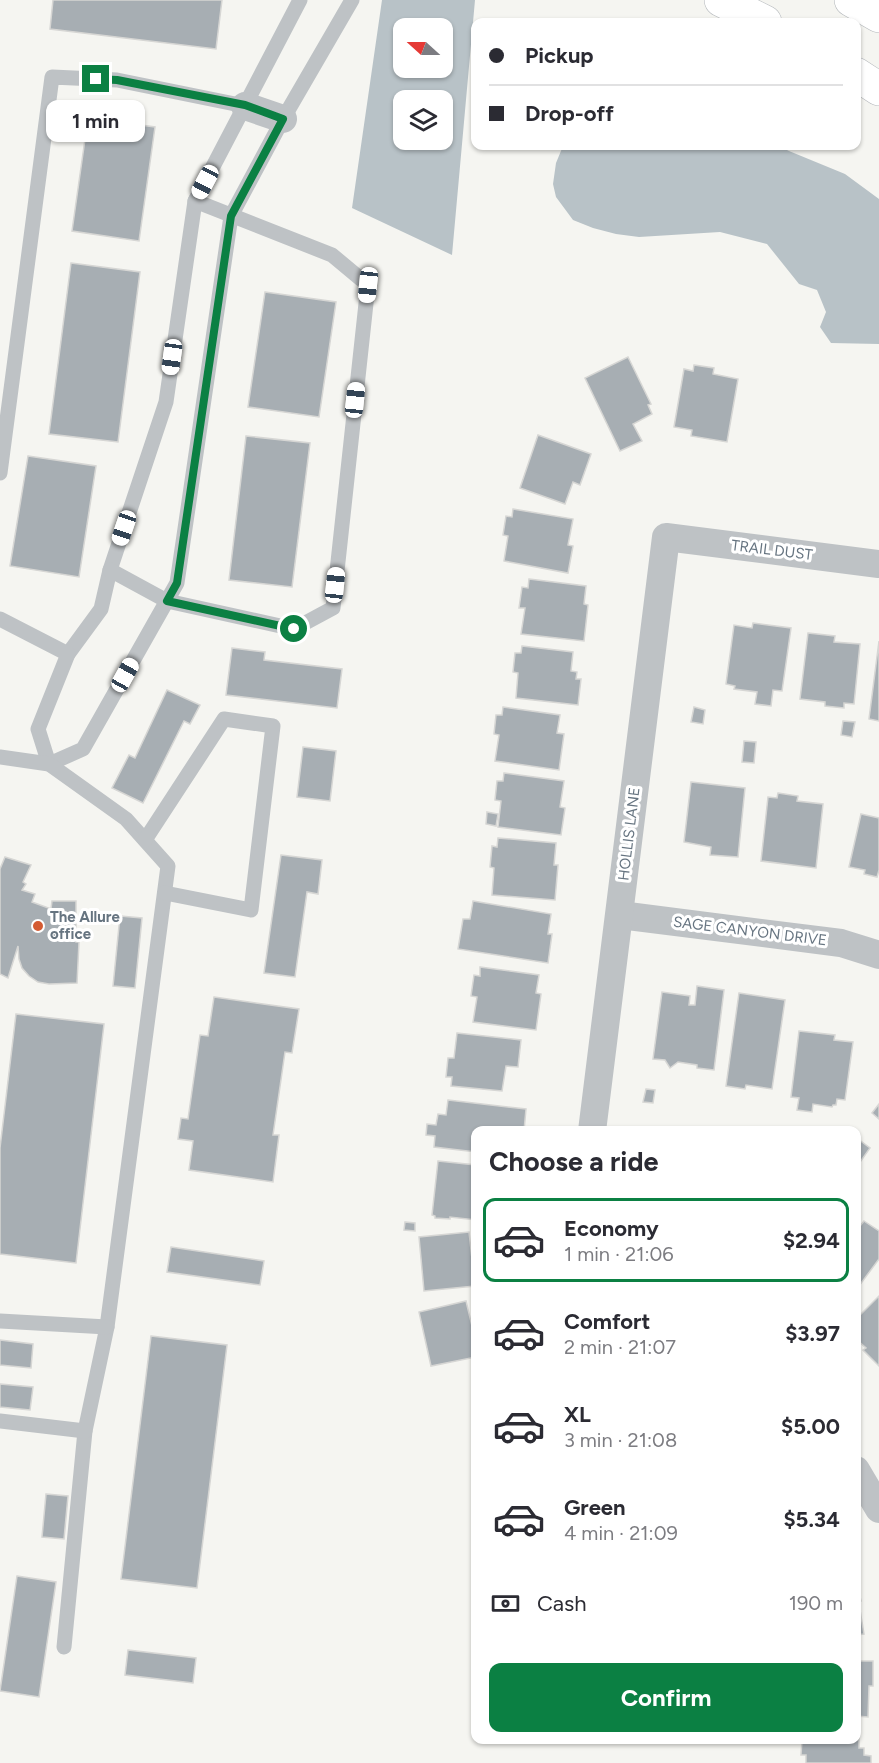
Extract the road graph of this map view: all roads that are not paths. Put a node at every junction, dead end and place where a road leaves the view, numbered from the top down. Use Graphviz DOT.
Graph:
graph roads {
  1 [pos="300,0"];
  2 [pos="352,0"];
  3 [pos="721,0"];
  4 [pos="851,0"];
  5 [pos="879,16"];
  6 [pos="757,18"];
  7 [pos="861,77"];
  8 [pos="879,89"];
  9 [pos="245,105"];
  10 [pos="283,119"];
  11 [pos="195,201"];
  12 [pos="231,216"];
  13 [pos="0,473"];
  14 [pos="666,537"];
  15 [pos="879,564"];
  16 [pos="110,570"];
  17 [pos="167,601"];
  18 [pos="0,619"];
  19 [pos="68,654"];
  20 [pos="0,757"];
  21 [pos="49,764"];
  22 [pos="145,840"];
  23 [pos="165,893"];
  24 [pos="620,915"];
  25 [pos="879,955"];
  26 [pos="593,1126"];
  27 [pos="0,1321"];
  28 [pos="107,1327"];
  29 [pos="0,1421"];
  30 [pos="85,1431"];
  31 [pos="861,1478"];
  32 [pos="879,1509"];
  33 [pos="64,1647"];
  1 -- 9 [label="lane"];
  2 -- 10 [label="lane"];
  3 -- 6 [label="street"];
  4 -- 5 [label="street"];
  7 -- 8 [label="street"];
  9 -- 10 [label="street"];
  9 -- 11 [label="lane"];
  9 -- 13 [label="lane"];
  10 -- 12 [label="lane"];
  11 -- 12 [label="lane"];
  11 -- 16 [label="lane"];
  12 -- 17 [label="lane"];
  12 -- 17 [label="lane"];
  14 -- 15 [label="street, TRAIL DUST"];
  14 -- 24 [label="street, HOLLIS LANE"];
  16 -- 17 [label="lane"];
  16 -- 19 [label="lane"];
  17 -- 21 [label="lane"];
  18 -- 19 [label="lane"];
  19 -- 21 [label="lane"];
  20 -- 21 [label="lane"];
  21 -- 22 [label="lane"];
  22 -- 23 [label="lane"];
  22 -- 23 [label="lane"];
  23 -- 28 [label="lane"];
  24 -- 25 [label="street, SAGE CANYON DRIVE"];
  24 -- 26 [label="street, HOLLIS LANE"];
  27 -- 28 [label="lane"];
  28 -- 30 [label="lane"];
  29 -- 30 [label="lane"];
  30 -- 33 [label="lane"];
  31 -- 32 [label="street"];
}
